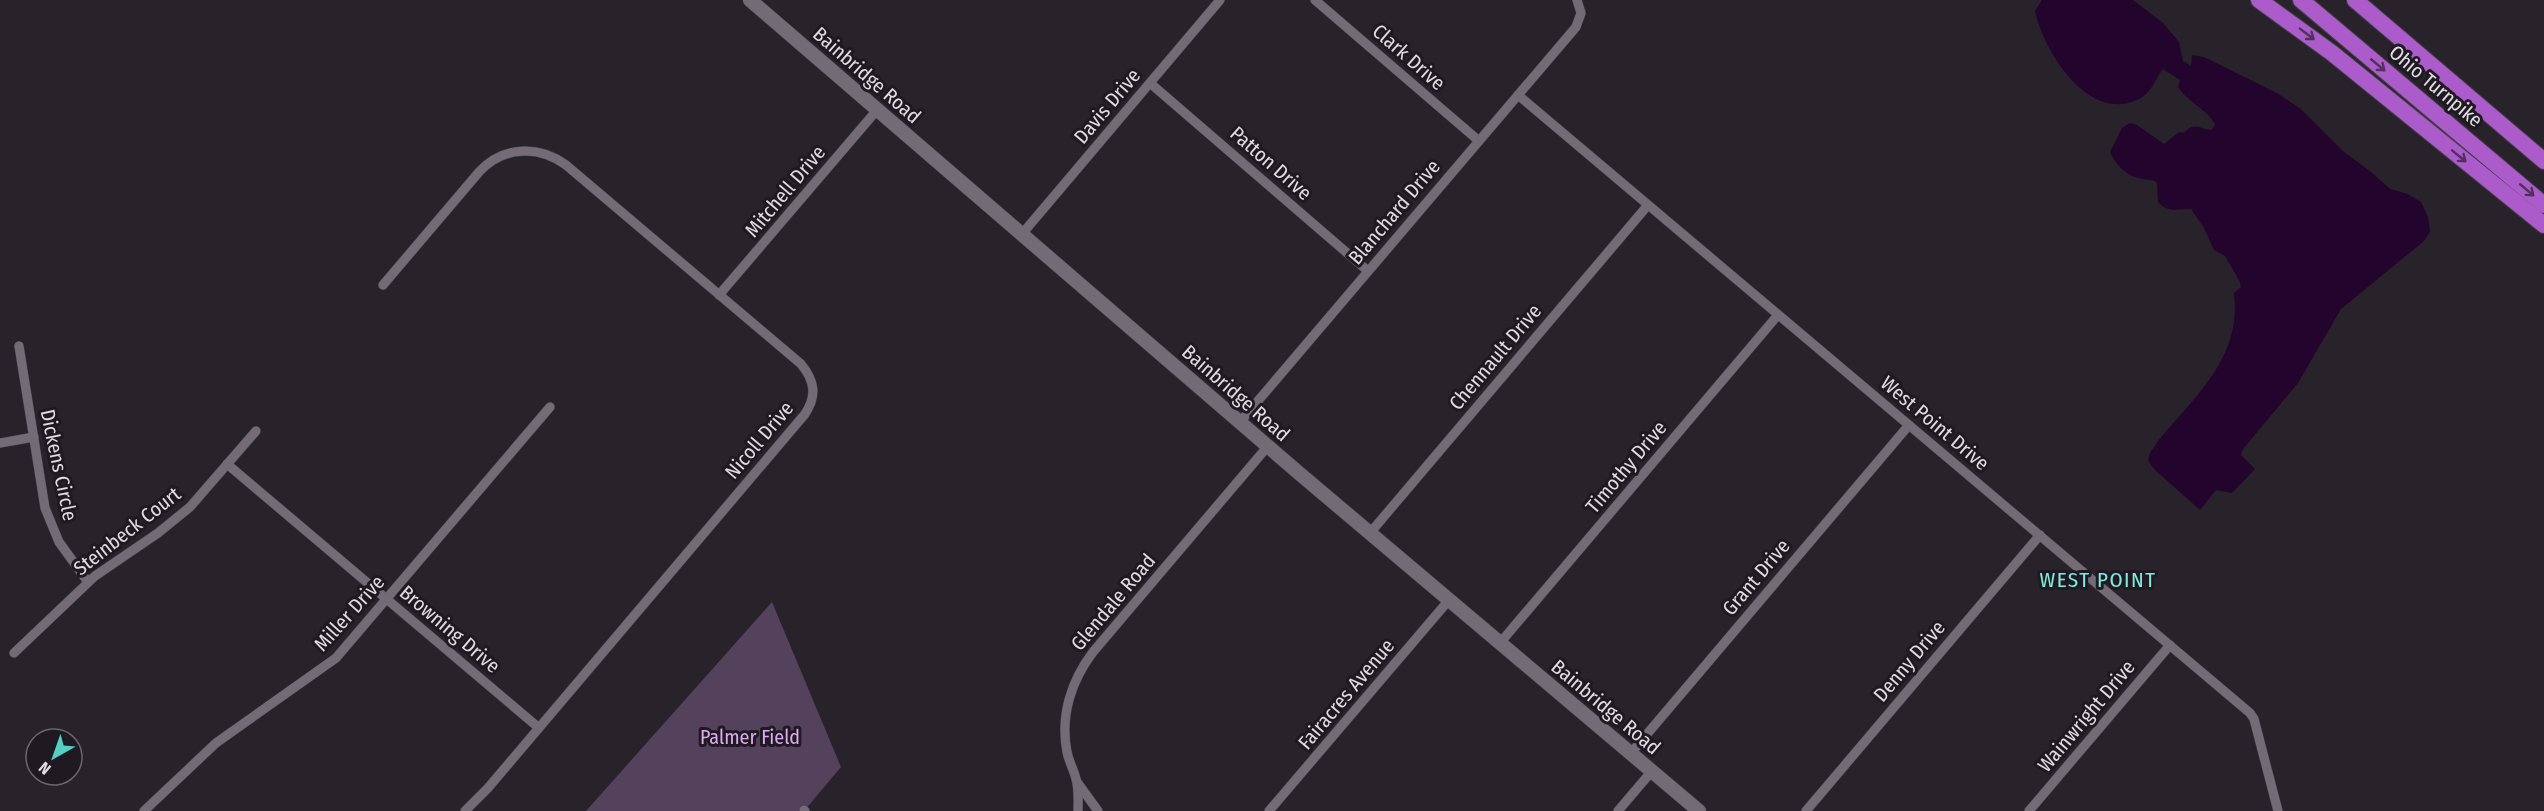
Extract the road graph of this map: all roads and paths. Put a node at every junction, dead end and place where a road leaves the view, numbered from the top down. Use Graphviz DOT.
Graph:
graph roads {
  1 [pos="750,0"];
  2 [pos="1220,0"];
  3 [pos="1315,0"];
  4 [pos="1577,0"];
  5 [pos="2259,0"];
  6 [pos="2301,0"];
  7 [pos="2355,0"];
  8 [pos="1150,83"];
  9 [pos="1518,95"];
  10 [pos="877,110"];
  11 [pos="1479,141"];
  12 [pos="2544,161"];
  13 [pos="1648,205"];
  14 [pos="2544,205"];
  15 [pos="2544,225"];
  16 [pos="1022,234"];
  17 [pos="1368,271"];
  18 [pos="382,285"];
  19 [pos="719,295"];
  20 [pos="1778,315"];
  21 [pos="19,346"];
  22 [pos="550,407"];
  23 [pos="1240,422"];
  24 [pos="1909,425"];
  25 [pos="256,431"];
  26 [pos="34,437"];
  27 [pos="0,443"];
  28 [pos="1268,446"];
  29 [pos="227,464"];
  30 [pos="1370,533"];
  31 [pos="2040,535"];
  32 [pos="88,582"];
  33 [pos="387,599"];
  34 [pos="1449,600"];
  35 [pos="1500,643"];
  36 [pos="2170,645"];
  37 [pos="15,652"];
  38 [pos="539,728"];
  39 [pos="1631,753"];
  40 [pos="1652,771"];
  41 [pos="1076,779"];
  42 [pos="144,811"];
  43 [pos="465,811"];
  44 [pos="1078,811"];
  45 [pos="1098,811"];
  46 [pos="1269,811"];
  47 [pos="1618,811"];
  48 [pos="1699,811"];
  49 [pos="1806,811"];
  50 [pos="2029,811"];
  51 [pos="2278,811"];
  1 -- 10 [label="street, Bainbridge Road"];
  2 -- 8 [label="street, Davis Drive"];
  3 -- 11 [label="street, Clark Drive"];
  4 -- 9 [label="street, Blanchard Drive"];
  5 -- 15 [label="highway, one-way"];
  6 -- 14 [label="highway, Ohio Turnpike, one-way"];
  7 -- 12 [label="highway, Ohio Turnpike"];
  8 -- 16 [label="street, Davis Drive"];
  8 -- 17 [label="street, Patton Drive"];
  9 -- 11 [label="street, Blanchard Drive"];
  9 -- 13 [label="street, West Point Drive"];
  10 -- 16 [label="street, Bainbridge Road"];
  10 -- 19 [label="street, Mitchell Drive"];
  11 -- 17 [label="street, Blanchard Drive"];
  13 -- 20 [label="street, West Point Drive"];
  13 -- 30 [label="street, Chennault Drive"];
  16 -- 23 [label="street, Bainbridge Road"];
  17 -- 23 [label="street, Blanchard Drive"];
  18 -- 19 [label="street, Nicoll Drive"];
  19 -- 38 [label="street, Nicoll Drive"];
  20 -- 24 [label="street, West Point Drive"];
  20 -- 35 [label="street, Timothy Drive"];
  21 -- 26 [label="street, Dickens Circle"];
  22 -- 33 [label="street, Miller Drive"];
  23 -- 28 [label="street, Bainbridge Road"];
  24 -- 31 [label="street, West Point Drive"];
  24 -- 39 [label="street, Grant Drive"];
  25 -- 29 [label="street, Steinbeck Court"];
  26 -- 27 [label="street"];
  26 -- 32 [label="street, Dickens Circle"];
  28 -- 30 [label="street, Bainbridge Road"];
  28 -- 41 [label="street, Glendale Road"];
  29 -- 32 [label="street, Steinbeck Court"];
  29 -- 33 [label="street, Browning Drive"];
  30 -- 34 [label="street, Bainbridge Road"];
  31 -- 36 [label="street, West Point Drive"];
  31 -- 49 [label="street, Denny Drive"];
  32 -- 37 [label="street, Steinbeck Court"];
  33 -- 38 [label="street, Browning Drive"];
  33 -- 42 [label="street, Miller Drive"];
  34 -- 35 [label="street, Bainbridge Road"];
  34 -- 46 [label="street, Fairacres Avenue"];
  35 -- 39 [label="street, Bainbridge Road"];
  36 -- 50 [label="street, Wainwright Drive"];
  36 -- 51 [label="street, West Point Drive"];
  38 -- 43 [label="street, Nicoll Drive"];
  39 -- 40 [label="street, Bainbridge Road"];
  40 -- 47 [label="street"];
  40 -- 48 [label="street, Bainbridge Road"];
  41 -- 44 [label="street, Glendale Road"];
  41 -- 45 [label="street"];
}
